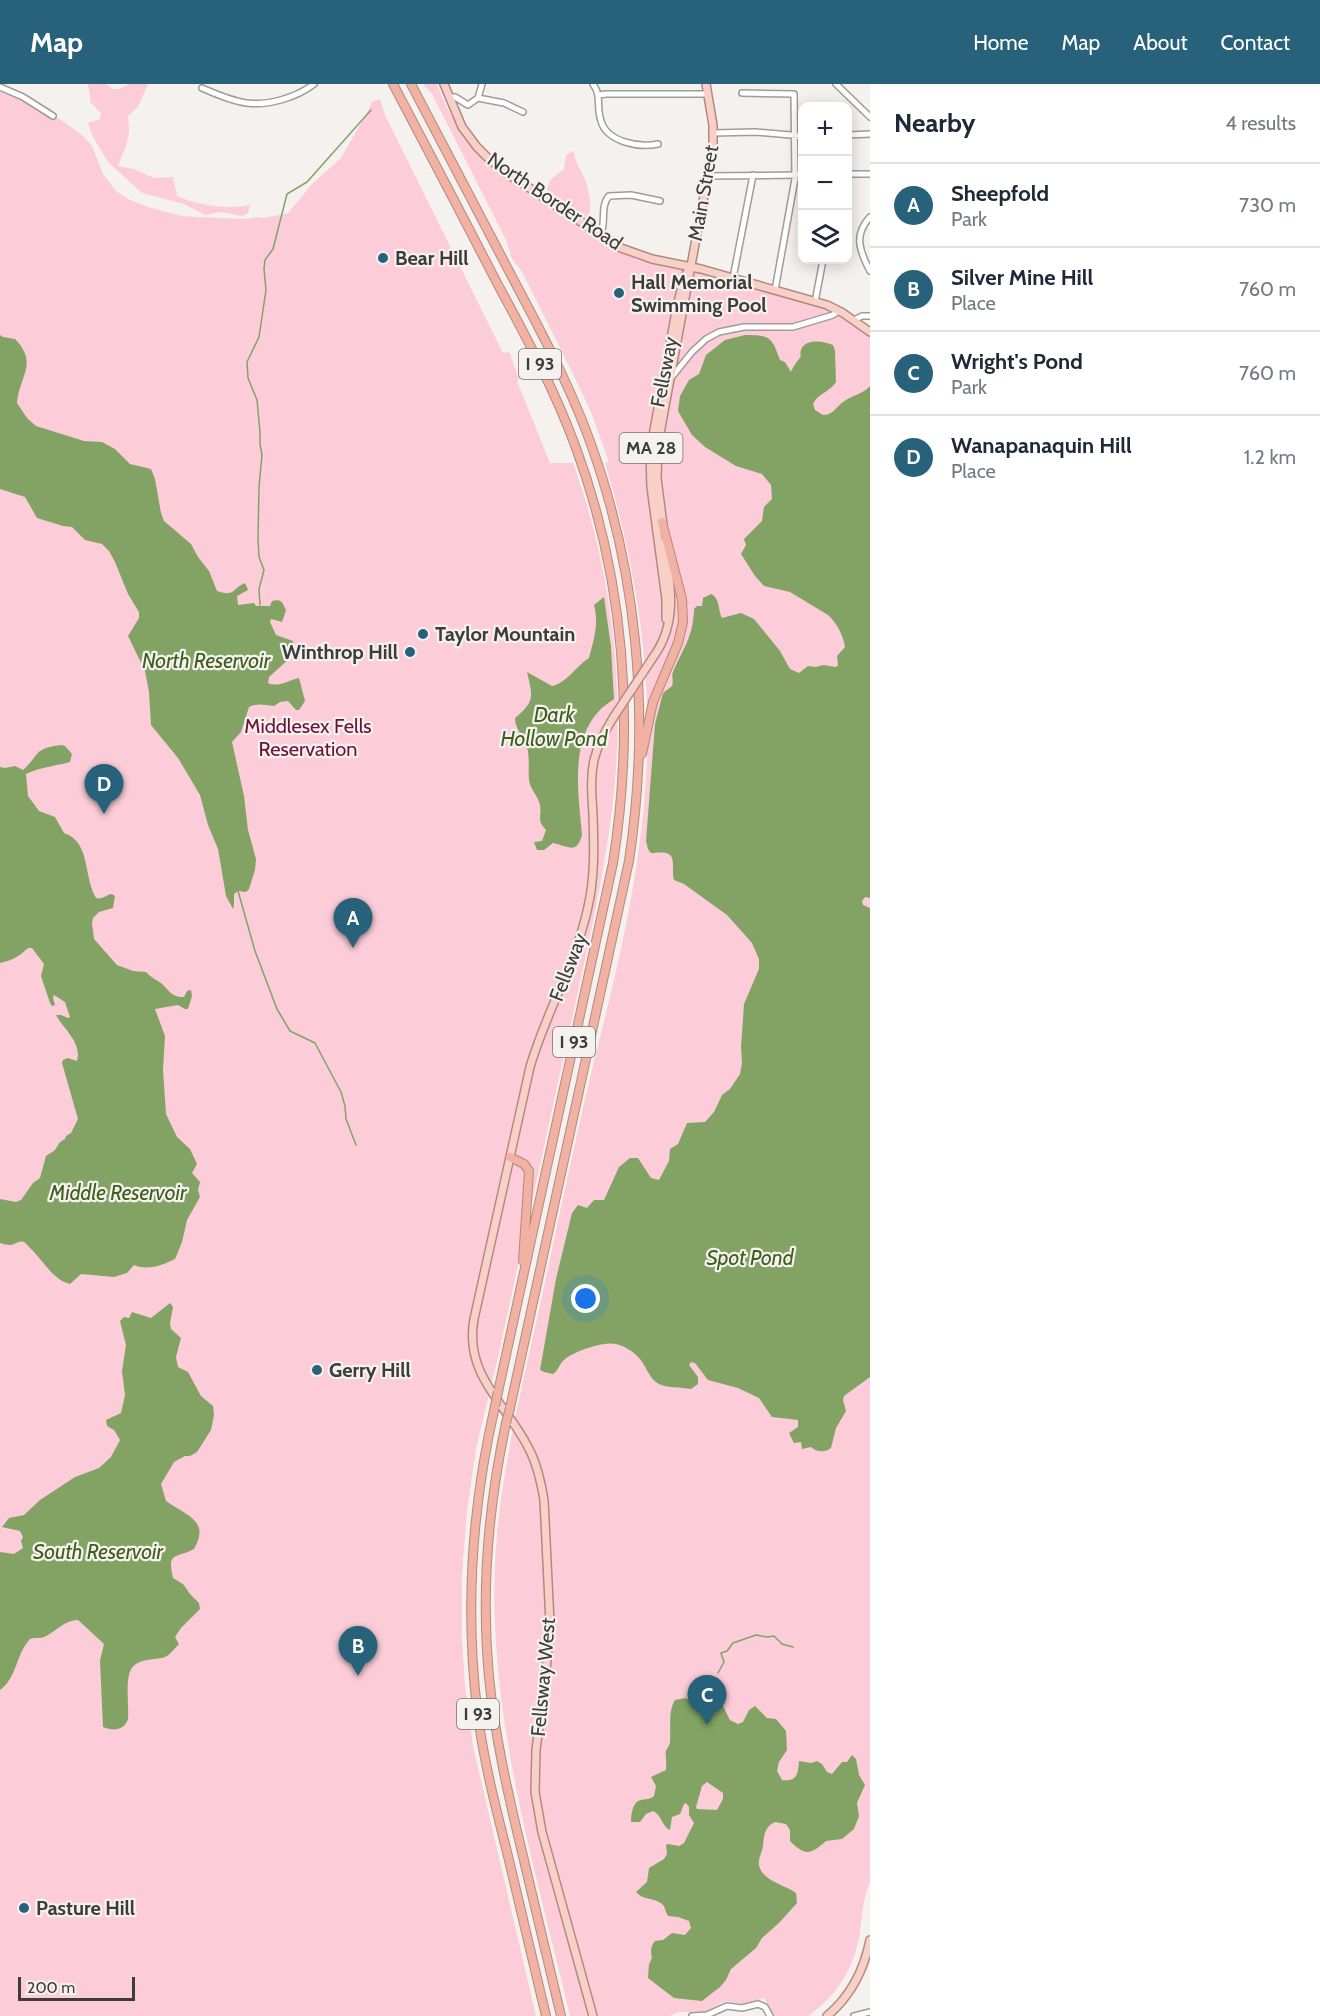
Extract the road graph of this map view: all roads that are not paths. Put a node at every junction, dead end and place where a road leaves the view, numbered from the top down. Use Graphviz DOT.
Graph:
graph roads {
  1 [pos="314,84"];
  2 [pos="393,84"];
  3 [pos="411,84"];
  4 [pos="444,84"];
  5 [pos="482,84"];
  6 [pos="593,84"];
  7 [pos="706,84"];
  8 [pos="836,84"];
  9 [pos="0,87"];
  10 [pos="202,88"];
  11 [pos="742,93"];
  12 [pos="708,94"];
  13 [pos="599,95"];
  14 [pos="449,97"];
  15 [pos="478,98"];
  16 [pos="523,112"];
  17 [pos="52,116"];
  18 [pos="870,117"];
  19 [pos="713,133"];
  20 [pos="870,134"];
  21 [pos="852,135"];
  22 [pos="795,136"];
  23 [pos="658,144"];
  24 [pos="798,165"];
  25 [pos="852,174"];
  26 [pos="870,174"];
  27 [pos="753,175"];
  28 [pos="798,175"];
  29 [pos="708,176"];
  30 [pos="798,180"];
  31 [pos="660,201"];
  32 [pos="870,217"];
  33 [pos="601,234"];
  34 [pos="822,264"];
  35 [pos="690,267"];
  36 [pos="870,271"];
  37 [pos="733,278"];
  38 [pos="775,290"];
  39 [pos="815,302"];
  40 [pos="838,311"];
  41 [pos="870,316"];
  42 [pos="854,320"];
  43 [pos="870,332"];
  44 [pos="669,382"];
  45 [pos="662,522"];
  46 [pos="665,633"];
  47 [pos="639,764"];
  48 [pos="510,1157"];
  49 [pos="522,1281"];
  50 [pos="473,1348"];
  51 [pos="870,1942"];
  52 [pos="870,2012"];
  53 [pos="718,2013"];
  54 [pos="546,2016"];
  55 [pos="561,2016"];
  56 [pos="593,2016"];
  57 [pos="692,2016"];
  58 [pos="770,2016"];
  59 [pos="827,2016"];
  60 [pos="855,2016"];
  1 -- 10 [label="street"];
  2 -- 49 [label="highway, I 93"];
  3 -- 47 [label="highway, I 93"];
  4 -- 14 [label="main road, North Border Road"];
  5 -- 15 [label="street"];
  6 -- 13 [label="street"];
  7 -- 12 [label="main road, Main Street / MA 28"];
  8 -- 18 [label="street"];
  9 -- 17 [label="street"];
  11 -- 22 [label="street"];
  12 -- 13 [label="street"];
  12 -- 19 [label="main road, Main Street / MA 28"];
  13 -- 23 [label="street"];
  14 -- 15 [label="street"];
  14 -- 33 [label="main road, North Border Road"];
  15 -- 16 [label="street"];
  19 -- 22 [label="street"];
  19 -- 29 [label="main road, Main Street / MA 28"];
  20 -- 21 [label="street"];
  22 -- 24 [label="street"];
  25 -- 26 [label="street"];
  27 -- 28 [label="street"];
  27 -- 29 [label="street"];
  27 -- 37 [label="street"];
  29 -- 35 [label="main road, Main Street / MA 28"];
  30 -- 38 [label="street"];
  31 -- 33 [label="street"];
  32 -- 36 [label="street"];
  33 -- 35 [label="main road, North Border Road"];
  34 -- 39 [label="street"];
  35 -- 37 [label="main road, North Border Road"];
  35 -- 44 [label="main road, Fellsway / MA 28"];
  35 -- 46 [label="main road, Fellsway / MA 28"];
  37 -- 38 [label="main road, North Border Road"];
  38 -- 39 [label="main road, North Border Road"];
  39 -- 40 [label="main road, North Border Road"];
  40 -- 42 [label="main road, North Border Road"];
  40 -- 44 [label="street"];
  41 -- 42 [label="street"];
  42 -- 43 [label="main road, North Border Road"];
  44 -- 45 [label="main road, Fellsway / MA 28"];
  45 -- 46 [label="main road, Fellsway / MA 28"];
  45 -- 47 [label="highway"];
  46 -- 48 [label="main road, Fellsway / MA 28, bridge"];
  47 -- 55 [label="highway, I 93, bridge"];
  48 -- 49 [label="highway"];
  48 -- 50 [label="main road, Fellsway / MA 28"];
  49 -- 54 [label="highway, I 93, bridge"];
  50 -- 56 [label="main road, Fellsway West / MA 28"];
  51 -- 59 [label="main road"];
  52 -- 60 [label="street"];
  53 -- 57 [label="street"];
  53 -- 58 [label="street"];
}
